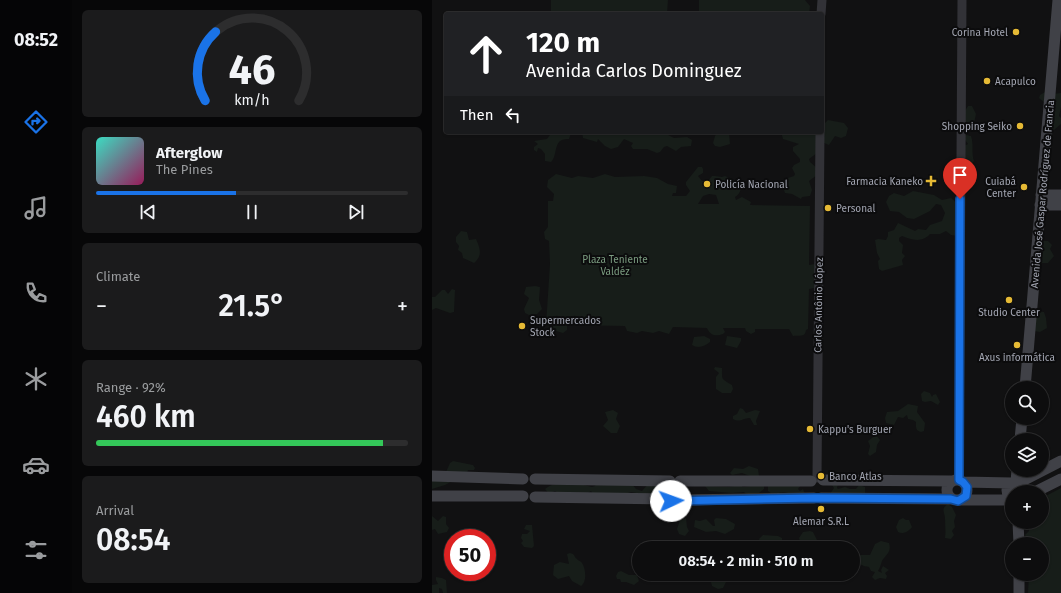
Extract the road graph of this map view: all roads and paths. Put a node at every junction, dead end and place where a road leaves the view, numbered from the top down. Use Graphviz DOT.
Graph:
graph roads {
  1 [pos="822,0"];
  2 [pos="962,0"];
  3 [pos="1058,0"];
  4 [pos="821,12"];
  5 [pos="820,134"];
  6 [pos="1061,195"];
  7 [pos="1041,200"];
  8 [pos="1061,205"];
  9 [pos="1026,381"];
  10 [pos="1061,461"];
  11 [pos="432,476"];
  12 [pos="523,479"];
  13 [pos="535,479"];
  14 [pos="1061,479"];
  15 [pos="817,480"];
  16 [pos="675,481"];
  17 [pos="958,481"];
  18 [pos="1018,485"];
  19 [pos="1049,485"];
  20 [pos="432,496"];
  21 [pos="523,496"];
  22 [pos="535,497"];
  23 [pos="817,498"];
  24 [pos="668,499"];
  25 [pos="956,499"];
  26 [pos="681,500"];
  27 [pos="1005,500"];
  28 [pos="1019,581"];
  29 [pos="1019,593"];
  1 -- 4 [label="street"];
  2 -- 17 [label="street"];
  3 -- 7 [label="main road, Avenida José Gaspar Rodríguez de Francia"];
  5 -- 15 [label="street, Carlos Antônio López"];
  6 -- 7 [label="main road"];
  7 -- 8 [label="main road"];
  7 -- 9 [label="main road, Avenida José Gaspar Rodríguez de Francia"];
  10 -- 18 [label="main road"];
  11 -- 12 [label="main road"];
  12 -- 13 [label="main road"];
  12 -- 21 [label="main road"];
  13 -- 16 [label="main road"];
  13 -- 22 [label="main road"];
  14 -- 19 [label="main road"];
  15 -- 16 [label="main road"];
  15 -- 17 [label="main road"];
  15 -- 23 [label="main road"];
  15 -- 23 [label="main road"];
  16 -- 24 [label="main road"];
  16 -- 26 [label="main road"];
  17 -- 18 [label="main road"];
  17 -- 25 [label="main road"];
  17 -- 25 [label="main road"];
  20 -- 21 [label="main road"];
  21 -- 22 [label="main road"];
  22 -- 24 [label="main road"];
  23 -- 25 [label="main road"];
  23 -- 26 [label="main road"];
  24 -- 26 [label="main road"];
  25 -- 27 [label="main road"];
  28 -- 29 [label="main road"];
}
